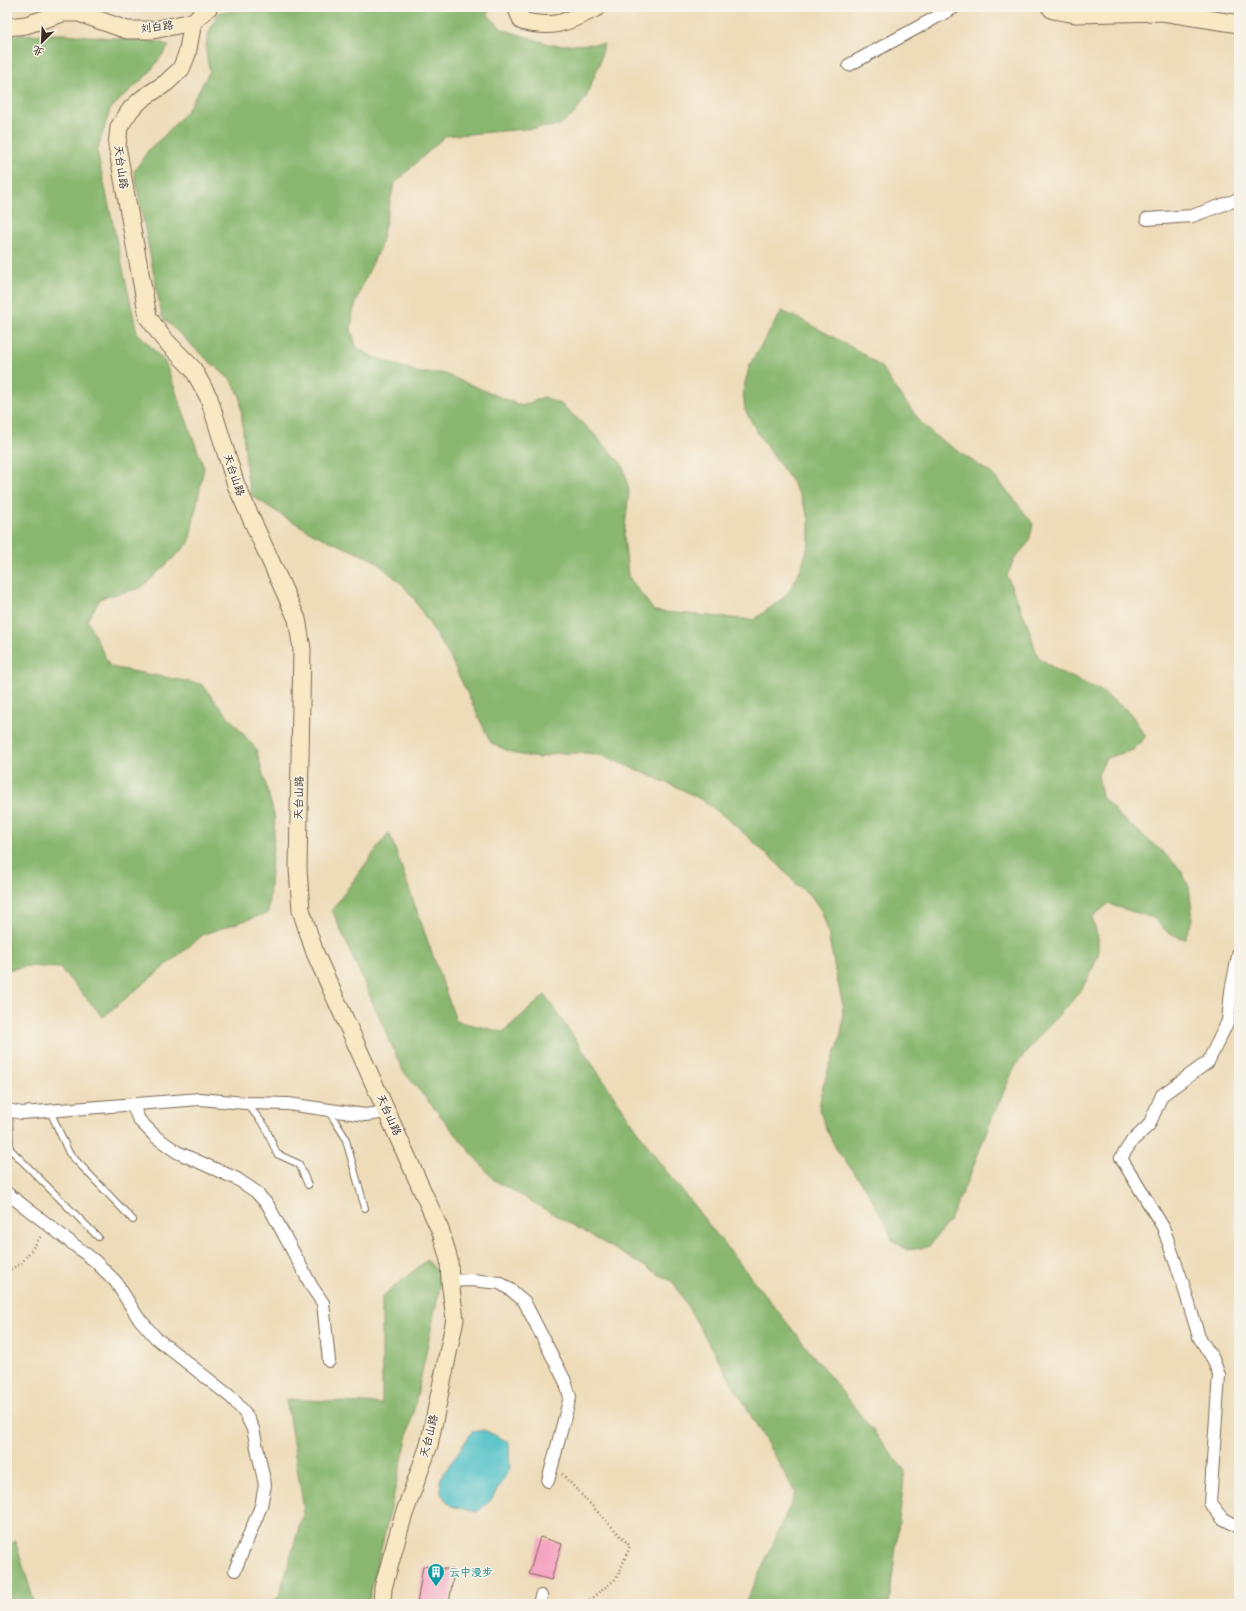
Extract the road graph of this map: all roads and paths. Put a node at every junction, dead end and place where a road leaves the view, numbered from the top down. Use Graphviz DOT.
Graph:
graph roads {
  1 [pos="209,7"];
  2 [pos="516,7"];
  3 [pos="598,7"];
  4 [pos="955,7"];
  5 [pos="1050,7"];
  6 [pos="193,22"];
  7 [pos="1239,24"];
  8 [pos="7,27"];
  9 [pos="849,65"];
  10 [pos="1239,199"];
  11 [pos="1146,219"];
  12 [pos="1239,951"];
  13 [pos="246,1103"];
  14 [pos="132,1104"];
  15 [pos="8,1110"];
  16 [pos="328,1110"];
  17 [pos="50,1111"];
  18 [pos="388,1112"];
  19 [pos="308,1185"];
  20 [pos="7,1193"];
  21 [pos="365,1208"];
  22 [pos="133,1220"];
  23 [pos="48,1226"];
  24 [pos="98,1237"];
  25 [pos="7,1271"];
  26 [pos="450,1281"];
  27 [pos="329,1361"];
  28 [pos="552,1464"];
  29 [pos="548,1481"];
  30 [pos="1239,1527"];
  31 [pos="235,1570"];
  32 [pos="382,1604"];
  33 [pos="584,1604"];
  1 -- 6 [label="street"];
  2 -- 3 [label="street"];
  4 -- 9 [label="street"];
  5 -- 7 [label="street"];
  6 -- 8 [label="street, 刘白路"];
  6 -- 18 [label="street, 天台山路"];
  10 -- 11 [label="street"];
  12 -- 30 [label="street"];
  13 -- 14 [label="street"];
  13 -- 16 [label="street"];
  13 -- 19 [label="lane"];
  14 -- 17 [label="street"];
  14 -- 27 [label="street"];
  15 -- 17 [label="street"];
  15 -- 24 [label="lane"];
  16 -- 18 [label="street"];
  16 -- 21 [label="lane"];
  17 -- 22 [label="lane"];
  18 -- 26 [label="street, 天台山路"];
  20 -- 23 [label="street"];
  23 -- 25 [label="path"];
  23 -- 31 [label="street"];
  26 -- 28 [label="street"];
  26 -- 32 [label="street, 天台山路"];
  28 -- 29 [label="street"];
  28 -- 33 [label="path"];
}
